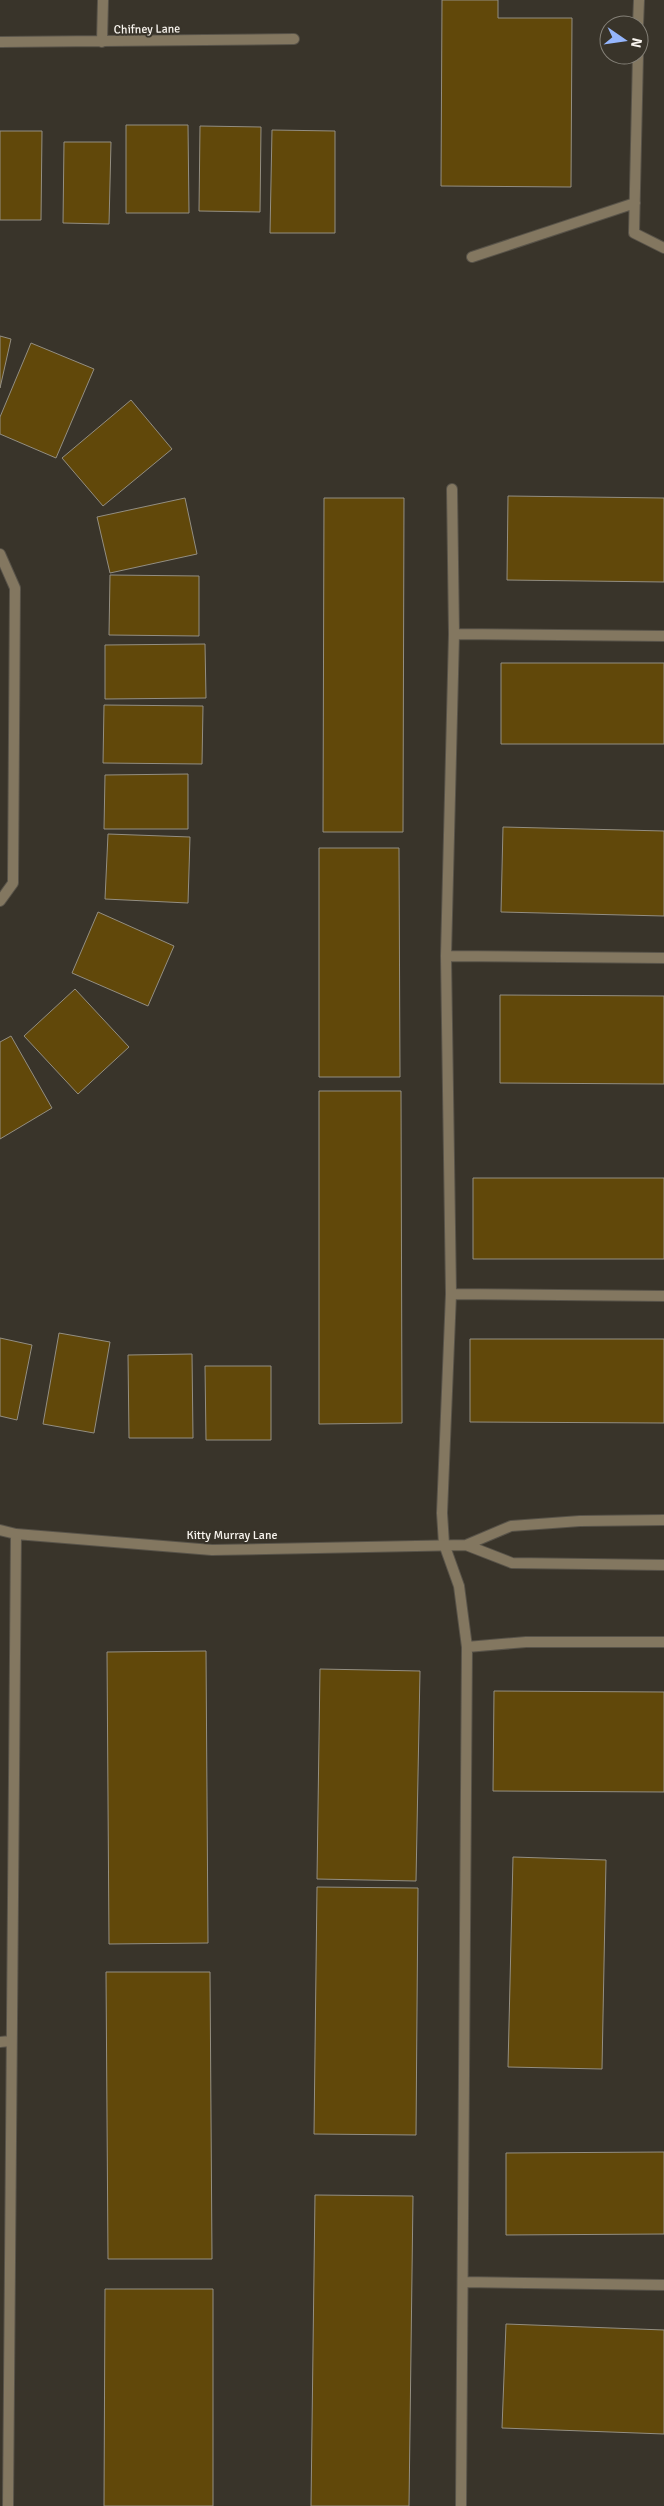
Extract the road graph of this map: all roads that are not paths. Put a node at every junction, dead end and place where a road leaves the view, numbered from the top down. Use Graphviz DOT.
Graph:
graph roads {
  1 [pos="103,0"];
  2 [pos="639,0"];
  3 [pos="638,15"];
  4 [pos="294,39"];
  5 [pos="0,42"];
  6 [pos="102,42"];
  7 [pos="638,65"];
  8 [pos="635,203"];
  9 [pos="664,248"];
  10 [pos="472,257"];
  11 [pos="452,489"];
  12 [pos="0,554"];
  13 [pos="454,634"];
  14 [pos="664,636"];
  15 [pos="0,901"];
  16 [pos="446,956"];
  17 [pos="664,958"];
  18 [pos="451,1294"];
  19 [pos="664,1296"];
  20 [pos="664,1520"];
  21 [pos="0,1530"];
  22 [pos="16,1534"];
  23 [pos="444,1544"];
  24 [pos="466,1545"];
  25 [pos="664,1565"];
  26 [pos="664,1642"];
  27 [pos="467,1647"];
  28 [pos="5,2041"];
  29 [pos="462,2282"];
  30 [pos="664,2285"];
  31 [pos="8,2506"];
  32 [pos="461,2506"];
  1 -- 6 [label="street"];
  2 -- 3 [label="street"];
  4 -- 6 [label="street, Chifney Lane"];
  5 -- 6 [label="street, Chifney Lane"];
  7 -- 8 [label="street"];
  8 -- 9 [label="street"];
  8 -- 10 [label="street"];
  11 -- 13 [label="street"];
  12 -- 15 [label="street"];
  13 -- 14 [label="street"];
  13 -- 16 [label="street"];
  16 -- 17 [label="street"];
  16 -- 18 [label="street"];
  18 -- 19 [label="street"];
  18 -- 23 [label="street"];
  20 -- 24 [label="street, Kitty Murray Lane"];
  21 -- 22 [label="street, Kitty Murray Lane"];
  22 -- 23 [label="street, Kitty Murray Lane"];
  22 -- 28 [label="street"];
  23 -- 24 [label="street, Kitty Murray Lane"];
  23 -- 27 [label="street"];
  24 -- 25 [label="street, Kitty Murray Lane"];
  26 -- 27 [label="street"];
  27 -- 29 [label="street"];
  28 -- 31 [label="street"];
  29 -- 30 [label="street"];
  29 -- 32 [label="street"];
}
